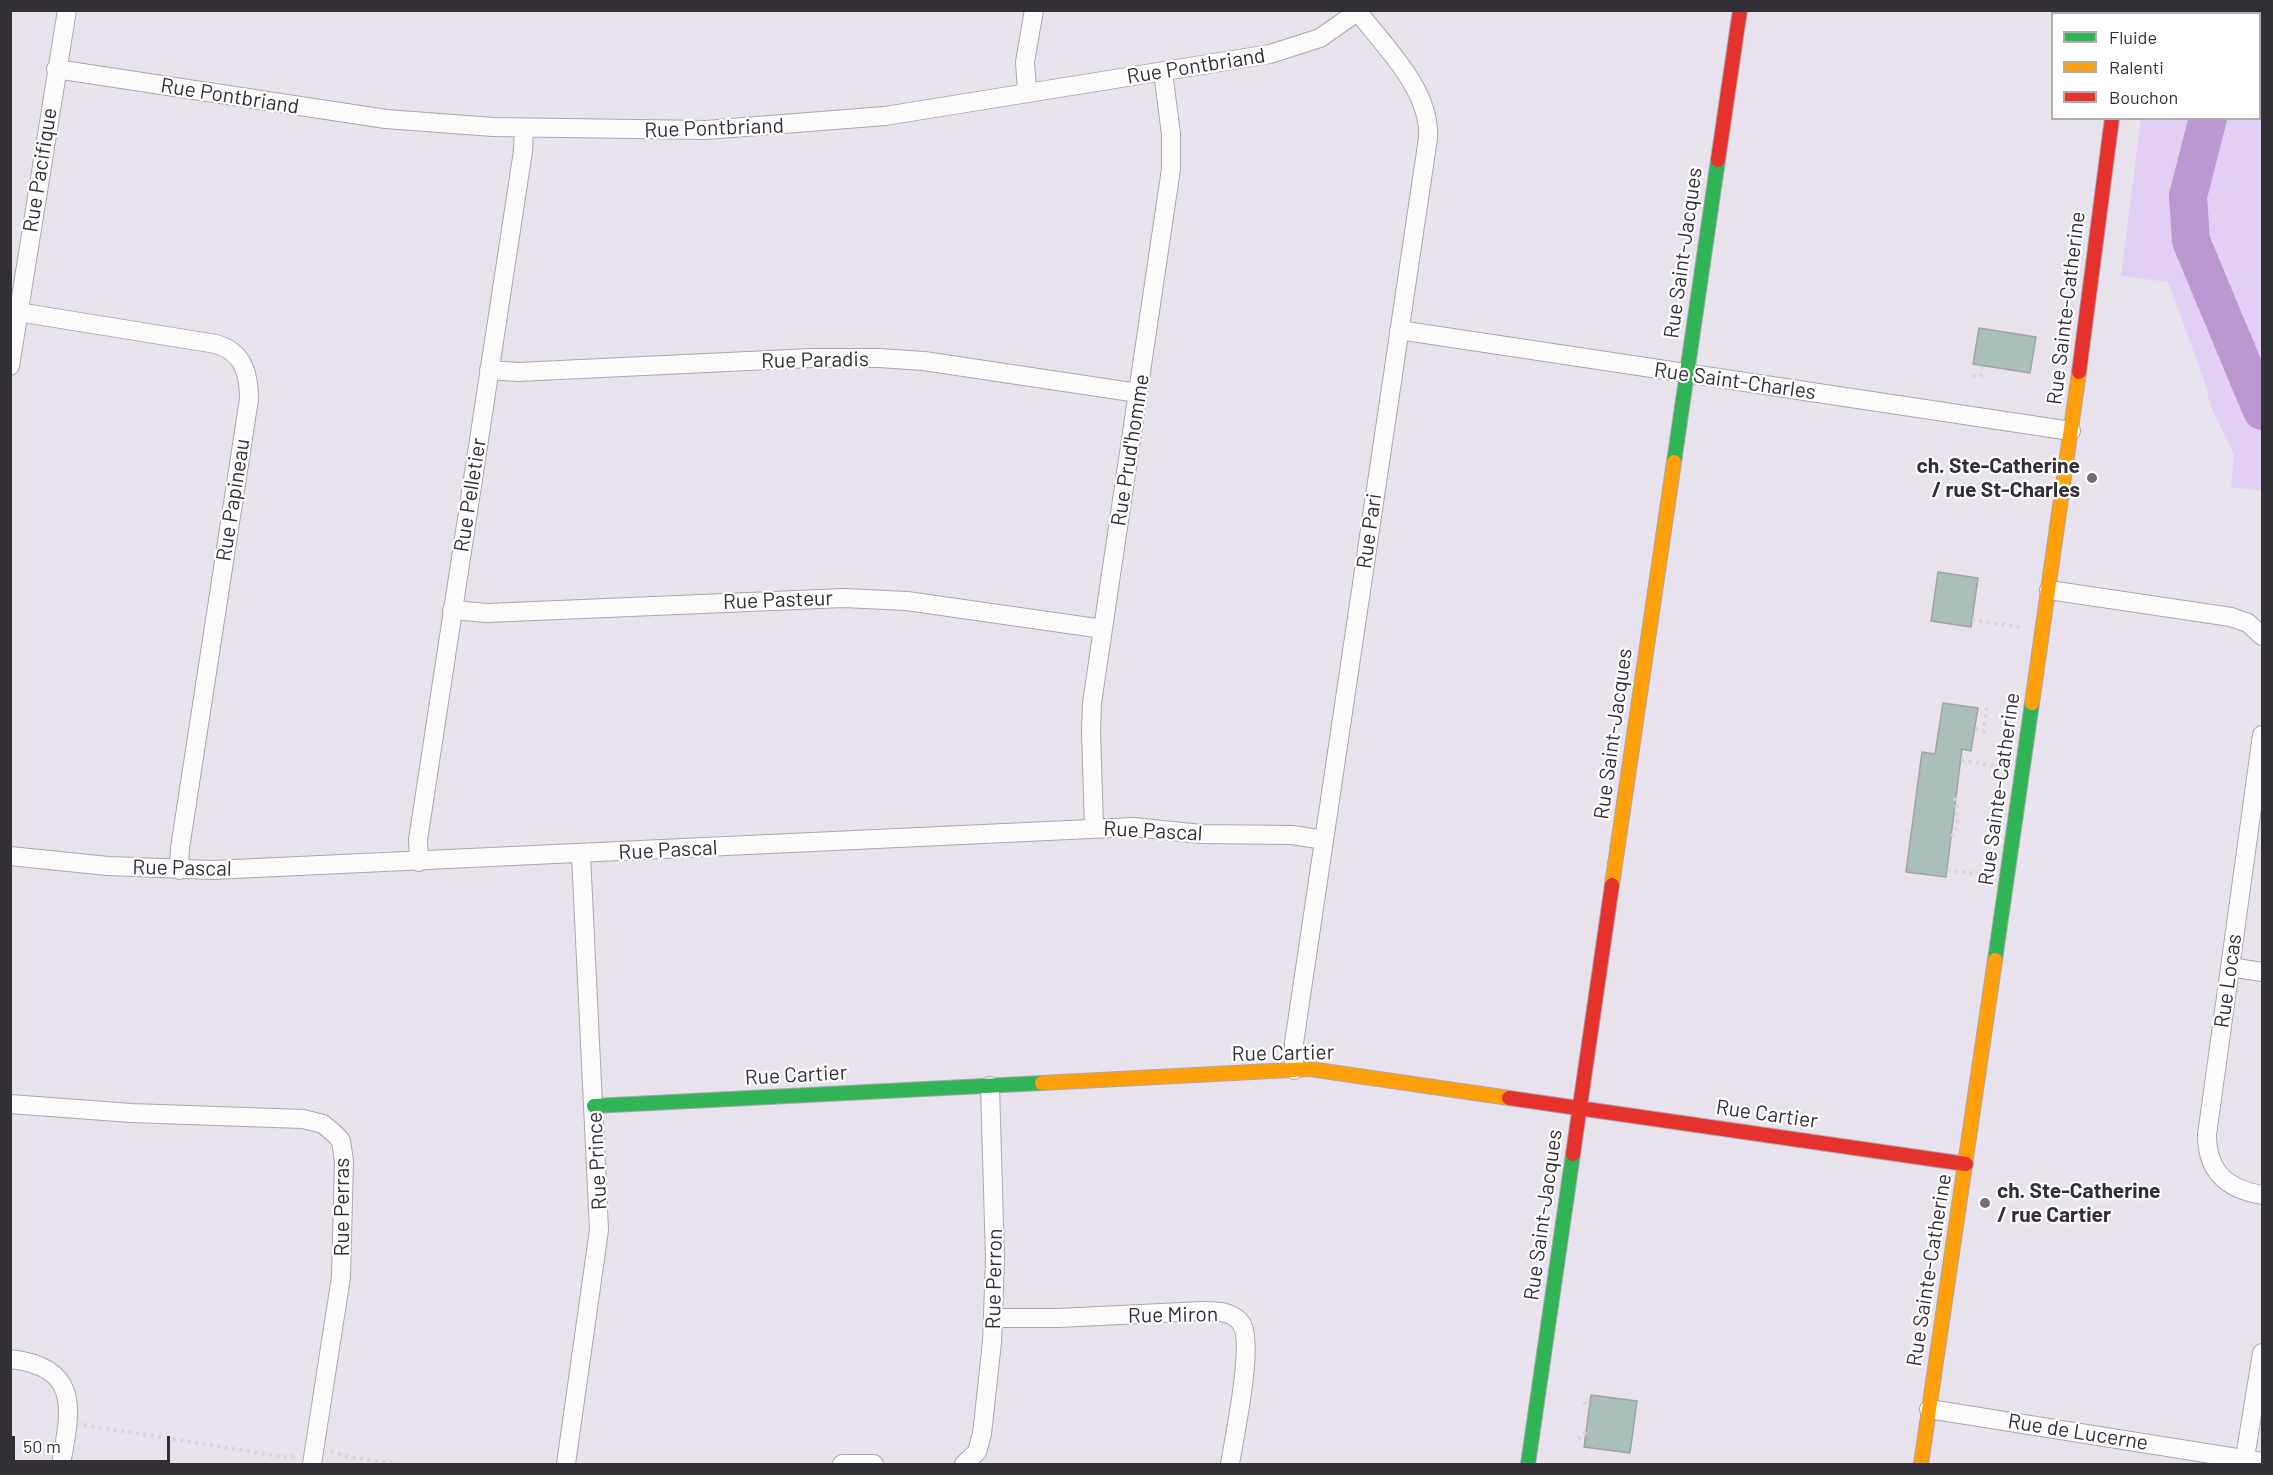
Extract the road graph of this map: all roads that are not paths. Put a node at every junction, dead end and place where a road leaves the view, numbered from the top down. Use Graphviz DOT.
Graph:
graph roads {
  1 [pos="67,10"];
  2 [pos="1034,10"];
  3 [pos="1740,10"];
  4 [pos="1359,11"];
  5 [pos="56,69"];
  6 [pos="1163,72"];
  7 [pos="1027,91"];
  8 [pos="2112,120"];
  9 [pos="524,129"];
  10 [pos="18,312"];
  11 [pos="1399,330"];
  12 [pos="10,366"];
  13 [pos="489,370"];
  14 [pos="1686,374"];
  15 [pos="1138,393"];
  16 [pos="2071,431"];
  17 [pos="2049,590"];
  18 [pos="452,610"];
  19 [pos="1103,629"];
  20 [pos="2262,636"];
  21 [pos="2262,735"];
  22 [pos="1094,828"];
  23 [pos="1324,840"];
  24 [pos="581,855"];
  25 [pos="10,856"];
  26 [pos="419,862"];
  27 [pos="179,870"];
  28 [pos="2230,967"];
  29 [pos="2262,972"];
  30 [pos="1294,1070"];
  31 [pos="990,1086"];
  32 [pos="10,1104"];
  33 [pos="594,1106"];
  34 [pos="1580,1108"];
  35 [pos="1966,1164"];
  36 [pos="2262,1195"];
  37 [pos="994,1318"];
  38 [pos="2262,1353"];
  39 [pos="10,1359"];
  40 [pos="1929,1408"];
  41 [pos="305,1460"];
  42 [pos="2251,1462"];
  43 [pos="62,1464"];
  44 [pos="566,1464"];
  45 [pos="842,1464"];
  46 [pos="874,1464"];
  47 [pos="964,1464"];
  48 [pos="1230,1464"];
  49 [pos="1528,1464"];
  50 [pos="1922,1464"];
  1 -- 5 [label="street, Rue Pacifique"];
  2 -- 7 [label="street"];
  3 -- 14 [label="street, Rue Saint-Jacques"];
  4 -- 6 [label="street, Rue Pontbriand"];
  4 -- 11 [label="street, Rue Pari"];
  5 -- 9 [label="street, Rue Pontbriand"];
  5 -- 10 [label="street, Rue Pacifique"];
  6 -- 7 [label="street, Rue Pontbriand"];
  6 -- 15 [label="street, Rue Prud'homme"];
  7 -- 9 [label="street, Rue Pontbriand"];
  8 -- 16 [label="street, Rue Sainte-Catherine"];
  9 -- 13 [label="street, Rue Pelletier"];
  10 -- 12 [label="street, Rue Pacifique"];
  10 -- 27 [label="street, Rue Papineau"];
  11 -- 14 [label="street, Rue Saint-Charles"];
  11 -- 23 [label="street, Rue Pari"];
  13 -- 15 [label="street, Rue Paradis"];
  13 -- 18 [label="street, Rue Pelletier"];
  14 -- 16 [label="street, Rue Saint-Charles"];
  14 -- 34 [label="street, Rue Saint-Jacques"];
  15 -- 19 [label="street, Rue Prud'homme"];
  16 -- 17 [label="street, Rue Sainte-Catherine"];
  17 -- 20 [label="street"];
  17 -- 35 [label="street, Rue Sainte-Catherine"];
  18 -- 19 [label="street, Rue Pasteur"];
  18 -- 26 [label="street, Rue Pelletier"];
  19 -- 22 [label="street, Rue Prud'homme"];
  21 -- 28 [label="street, Rue Locas"];
  22 -- 23 [label="street, Rue Pascal"];
  22 -- 24 [label="street, Rue Pascal"];
  23 -- 30 [label="street, Rue Pari"];
  24 -- 26 [label="street, Rue Pascal"];
  24 -- 33 [label="street, Rue Prince"];
  25 -- 27 [label="street, Rue Pascal"];
  26 -- 27 [label="street, Rue Pascal"];
  28 -- 29 [label="street"];
  28 -- 36 [label="street, Rue Locas"];
  30 -- 31 [label="street, Rue Cartier"];
  30 -- 34 [label="street, Rue Cartier"];
  31 -- 33 [label="street, Rue Cartier"];
  31 -- 37 [label="street, Rue Perron"];
  32 -- 41 [label="street, Rue Perras"];
  33 -- 44 [label="street, Rue Prince"];
  34 -- 35 [label="street, Rue Cartier"];
  34 -- 49 [label="street, Rue Saint-Jacques"];
  35 -- 40 [label="street, Rue Sainte-Catherine"];
  37 -- 47 [label="street, Rue Perron"];
  37 -- 48 [label="street, Rue Miron"];
  38 -- 42 [label="street"];
  39 -- 43 [label="street"];
  40 -- 42 [label="street, Rue de Lucerne"];
  40 -- 50 [label="street, Rue Sainte-Catherine"];
  45 -- 46 [label="street"];
}
